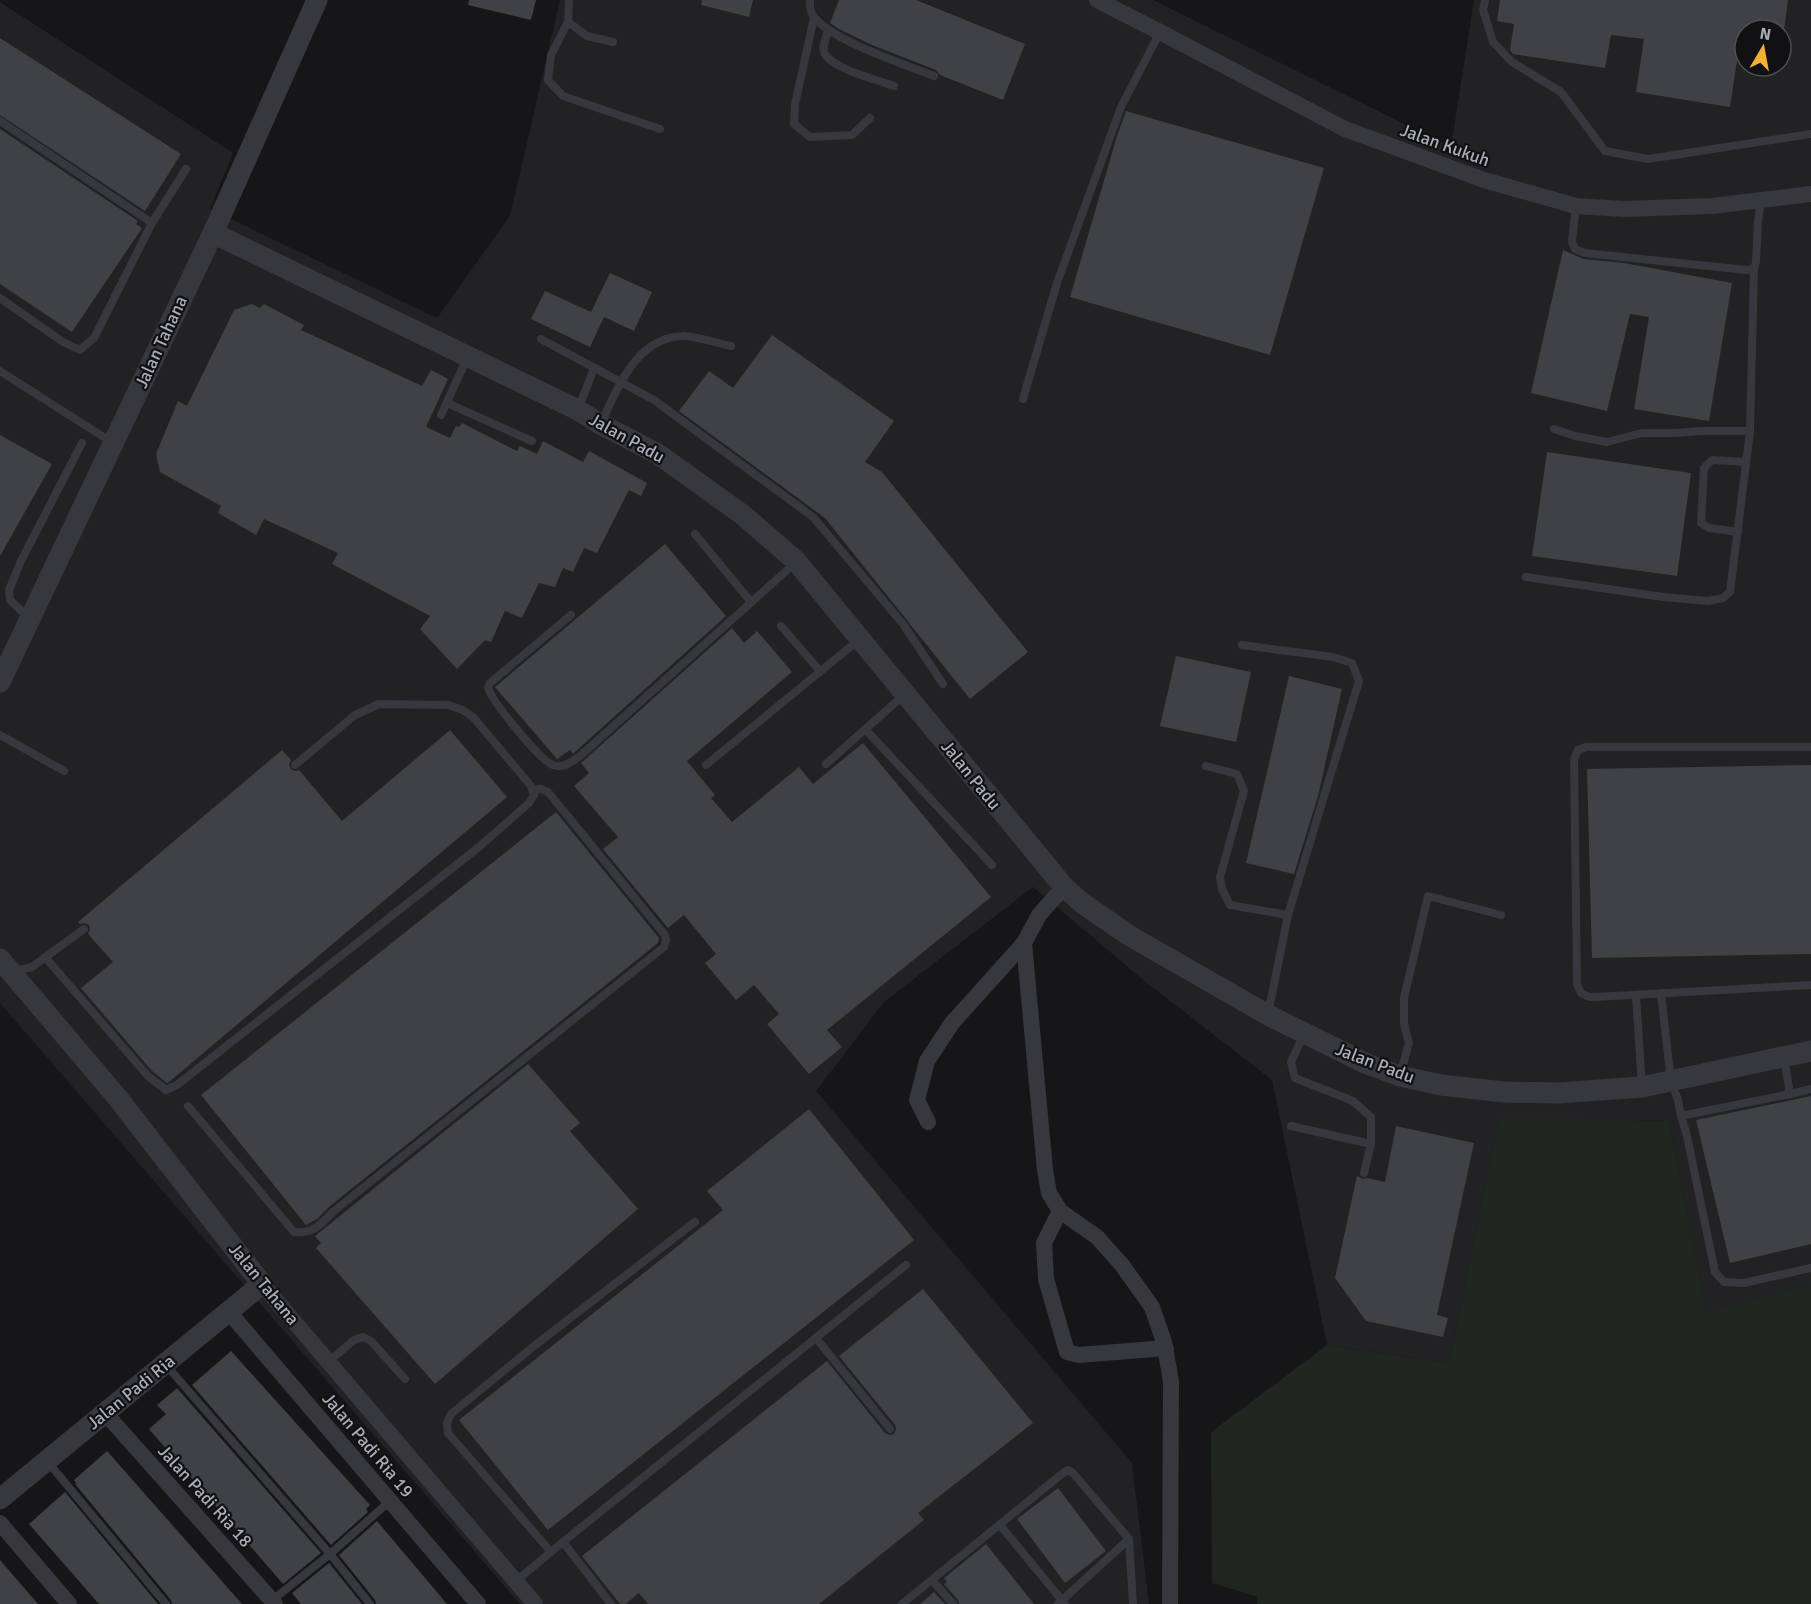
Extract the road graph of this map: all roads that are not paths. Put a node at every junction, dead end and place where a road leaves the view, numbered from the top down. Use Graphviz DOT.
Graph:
graph roads {
  1 [pos="317,0"];
  2 [pos="569,0"];
  3 [pos="810,0"];
  4 [pos="1096,0"];
  5 [pos="1485,0"];
  6 [pos="814,18"];
  7 [pos="568,22"];
  8 [pos="828,31"];
  9 [pos="1160,32"];
  10 [pos="613,42"];
  11 [pos="934,76"];
  12 [pos="894,86"];
  13 [pos="870,118"];
  14 [pos="0,121"];
  15 [pos="660,129"];
  16 [pos="1811,134"];
  17 [pos="186,169"];
  18 [pos="1811,194"];
  19 [pos="1761,200"];
  20 [pos="1576,206"];
  21 [pos="152,224"];
  22 [pos="213,232"];
  23 [pos="1754,269"];
  24 [pos="0,298"];
  25 [pos="541,339"];
  26 [pos="731,346"];
  27 [pos="469,356"];
  28 [pos="594,368"];
  29 [pos="0,371"];
  30 [pos="621,382"];
  31 [pos="1023,399"];
  32 [pos="447,404"];
  33 [pos="578,410"];
  34 [pos="441,415"];
  35 [pos="600,424"];
  36 [pos="1554,429"];
  37 [pos="1750,431"];
  38 [pos="532,441"];
  39 [pos="82,443"];
  40 [pos="114,443"];
  41 [pos="1746,462"];
  42 [pos="1738,532"];
  43 [pos="695,534"];
  44 [pos="796,561"];
  45 [pos="1526,577"];
  46 [pos="751,602"];
  47 [pos="571,615"];
  48 [pos="30,619"];
  49 [pos="781,626"];
  50 [pos="860,638"];
  51 [pos="1242,645"];
  52 [pos="3,669"];
  53 [pos="820,671"];
  54 [pos="943,684"];
  55 [pos="905,693"];
  56 [pos="865,729"];
  57 [pos="0,735"];
  58 [pos="1811,747"];
  59 [pos="826,764"];
  60 [pos="295,765"];
  61 [pos="706,765"];
  62 [pos="1206,766"];
  63 [pos="64,771"];
  64 [pos="533,790"];
  65 [pos="992,865"];
  66 [pos="1064,887"];
  67 [pos="1288,915"];
  68 [pos="1501,915"];
  69 [pos="84,929"];
  70 [pos="1024,943"];
  71 [pos="45,957"];
  72 [pos="6,966"];
  73 [pos="1811,985"];
  74 [pos="1661,993"];
  75 [pos="1636,995"];
  76 [pos="1268,1015"];
  77 [pos="1304,1033"];
  78 [pos="1811,1051"];
  79 [pos="1784,1057"];
  80 [pos="1400,1076"];
  81 [pos="1671,1081"];
  82 [pos="1642,1087"];
  83 [pos="1811,1089"];
  84 [pos="1790,1095"];
  85 [pos="188,1106"];
  86 [pos="1681,1116"];
  87 [pos="928,1122"];
  88 [pos="1291,1126"];
  89 [pos="1371,1144"];
  90 [pos="1364,1173"];
  91 [pos="1060,1211"];
  92 [pos="695,1222"];
  93 [pos="906,1265"];
  94 [pos="1811,1268"];
  95 [pos="262,1284"];
  96 [pos="229,1312"];
  97 [pos="816,1338"];
  98 [pos="1166,1348"];
  99 [pos="328,1362"];
  100 [pos="165,1364"];
  101 [pos="405,1379"];
  102 [pos="105,1413"];
  103 [pos="890,1429"];
  104 [pos="47,1461"];
  105 [pos="0,1499"];
  106 [pos="390,1501"];
  107 [pos="0,1523"];
  108 [pos="1000,1525"];
  109 [pos="1129,1539"];
  110 [pos="562,1542"];
  111 [pos="551,1552"];
  112 [pos="330,1554"];
  113 [pos="932,1580"];
  114 [pos="516,1581"];
  115 [pos="272,1603"];
  116 [pos="1062,1603"];
  117 [pos="69,1604"];
  118 [pos="166,1604"];
  119 [pos="370,1604"];
  120 [pos="478,1604"];
  121 [pos="535,1604"];
  122 [pos="611,1604"];
  123 [pos="902,1604"];
  124 [pos="953,1604"];
  125 [pos="1133,1604"];
  126 [pos="1170,1604"];
  1 -- 22 [label="street, Jalan Tahana"];
  2 -- 7 [label="lane"];
  3 -- 6 [label="lane"];
  4 -- 9 [label="street, Jalan Kukuh"];
  5 -- 16 [label="lane"];
  6 -- 8 [label="lane"];
  6 -- 13 [label="lane"];
  7 -- 10 [label="lane"];
  7 -- 15 [label="lane"];
  8 -- 11 [label="lane"];
  8 -- 12 [label="lane"];
  9 -- 20 [label="street, Jalan Kukuh"];
  9 -- 31 [label="lane"];
  14 -- 21 [label="lane"];
  17 -- 21 [label="lane"];
  18 -- 19 [label="street, Jalan Kukuh"];
  19 -- 20 [label="street, Jalan Kukuh"];
  19 -- 23 [label="lane"];
  20 -- 23 [label="lane"];
  21 -- 24 [label="lane"];
  22 -- 27 [label="street, Jalan Padu"];
  22 -- 40 [label="street, Jalan Tahana"];
  23 -- 37 [label="lane"];
  25 -- 28 [label="lane"];
  26 -- 30 [label="lane"];
  27 -- 32 [label="lane"];
  27 -- 33 [label="street, Jalan Padu"];
  28 -- 30 [label="lane"];
  28 -- 33 [label="lane"];
  29 -- 40 [label="lane"];
  30 -- 35 [label="lane"];
  30 -- 54 [label="lane"];
  32 -- 34 [label="lane"];
  32 -- 38 [label="lane"];
  33 -- 35 [label="street, Jalan Padu"];
  35 -- 44 [label="street, Jalan Padu"];
  36 -- 37 [label="lane"];
  37 -- 41 [label="lane"];
  39 -- 48 [label="lane"];
  40 -- 48 [label="street, Jalan Tahana"];
  41 -- 42 [label="lane"];
  41 -- 42 [label="lane"];
  42 -- 45 [label="lane"];
  43 -- 46 [label="lane"];
  44 -- 46 [label="lane"];
  44 -- 50 [label="street, Jalan Padu"];
  46 -- 47 [label="lane"];
  48 -- 52 [label="street, Jalan Tahana"];
  49 -- 53 [label="lane"];
  50 -- 53 [label="lane"];
  50 -- 55 [label="street, Jalan Padu"];
  51 -- 67 [label="lane"];
  53 -- 61 [label="lane"];
  55 -- 56 [label="lane"];
  55 -- 66 [label="street, Jalan Padu"];
  56 -- 59 [label="lane"];
  56 -- 65 [label="lane"];
  57 -- 63 [label="lane"];
  58 -- 75 [label="lane"];
  60 -- 64 [label="lane"];
  62 -- 67 [label="lane"];
  64 -- 71 [label="lane"];
  64 -- 85 [label="lane"];
  66 -- 70 [label="street"];
  66 -- 76 [label="street, Jalan Padu"];
  67 -- 76 [label="lane"];
  68 -- 80 [label="lane"];
  69 -- 71 [label="lane"];
  70 -- 87 [label="street"];
  70 -- 91 [label="street"];
  71 -- 72 [label="lane"];
  72 -- 95 [label="street, Jalan Tahana"];
  73 -- 74 [label="lane"];
  74 -- 75 [label="lane"];
  74 -- 81 [label="lane"];
  75 -- 82 [label="lane"];
  76 -- 77 [label="street, Jalan Padu"];
  77 -- 80 [label="street, Jalan Padu"];
  77 -- 89 [label="lane"];
  78 -- 79 [label="street, Jalan Padu"];
  79 -- 81 [label="street, Jalan Padu"];
  79 -- 84 [label="lane"];
  80 -- 82 [label="street, Jalan Padu"];
  81 -- 82 [label="street, Jalan Padu"];
  81 -- 86 [label="lane"];
  83 -- 84 [label="lane"];
  84 -- 86 [label="lane"];
  86 -- 94 [label="lane"];
  88 -- 89 [label="lane"];
  89 -- 90 [label="lane"];
  91 -- 98 [label="street"];
  91 -- 98 [label="street"];
  92 -- 111 [label="lane"];
  93 -- 97 [label="lane"];
  95 -- 96 [label="street, Jalan Padi Ria"];
  95 -- 99 [label="street, Jalan Tahana"];
  96 -- 100 [label="street, Jalan Padi Ria"];
  96 -- 106 [label="street, Jalan Padi Ria 19"];
  97 -- 103 [label="lane"];
  97 -- 110 [label="lane"];
  98 -- 126 [label="street"];
  99 -- 101 [label="lane"];
  99 -- 114 [label="street, Jalan Tahana"];
  100 -- 102 [label="street, Jalan Padi Ria"];
  100 -- 112 [label="lane"];
  102 -- 104 [label="street, Jalan Padi Ria"];
  102 -- 115 [label="street, Jalan Padi Ria 18"];
  104 -- 105 [label="street, Jalan Padi Ria"];
  104 -- 118 [label="lane"];
  106 -- 112 [label="lane"];
  106 -- 120 [label="street, Jalan Padi Ria 19"];
  107 -- 117 [label="street"];
  108 -- 109 [label="lane"];
  108 -- 113 [label="lane"];
  108 -- 116 [label="lane"];
  109 -- 116 [label="lane"];
  109 -- 125 [label="lane"];
  110 -- 111 [label="lane"];
  110 -- 122 [label="lane"];
  111 -- 114 [label="lane"];
  112 -- 115 [label="lane"];
  112 -- 119 [label="lane"];
  113 -- 123 [label="lane"];
  113 -- 124 [label="lane"];
  114 -- 121 [label="street, Jalan Tahana"];
}
